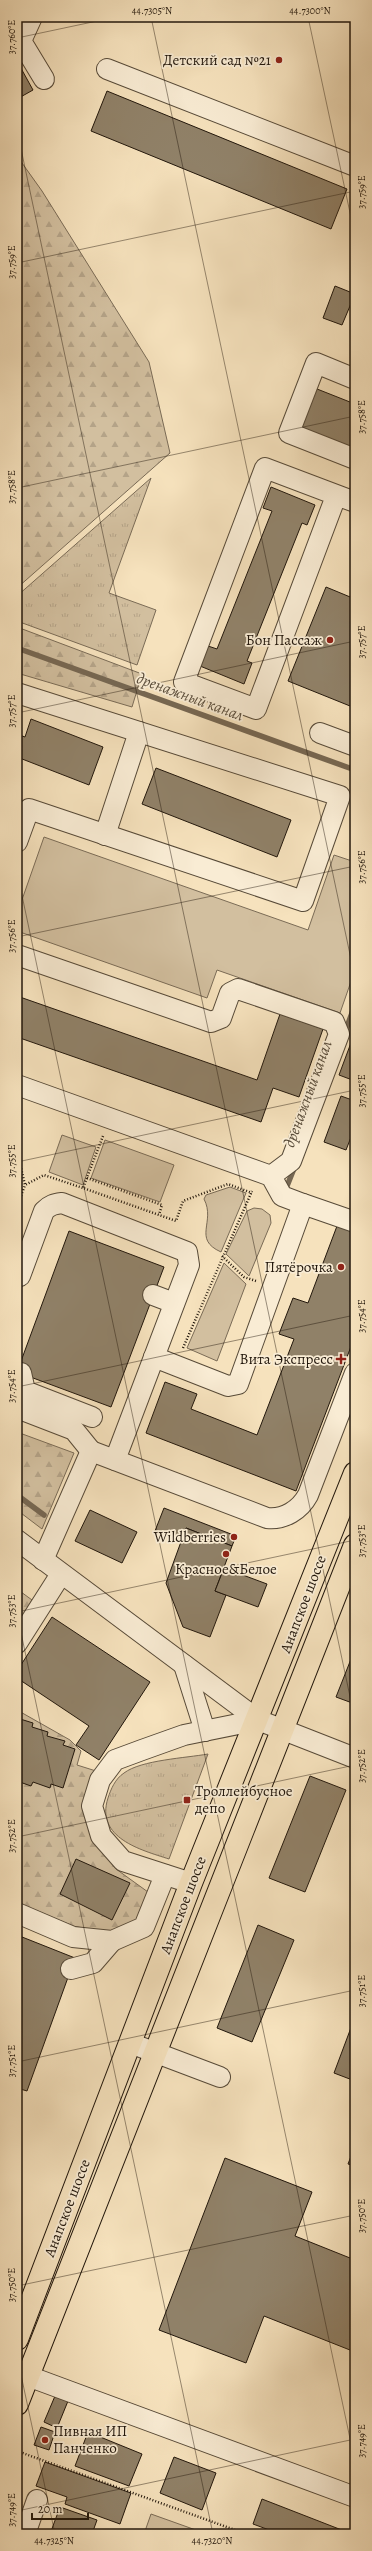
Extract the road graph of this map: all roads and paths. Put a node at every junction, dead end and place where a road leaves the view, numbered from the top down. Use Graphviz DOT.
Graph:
graph roads {
  1 [pos="32,17"];
  2 [pos="107,69"];
  3 [pos="44,79"];
  4 [pos="355,166"];
  5 [pos="355,379"];
  6 [pos="355,459"];
  7 [pos="336,496"];
  8 [pos="355,502"];
  9 [pos="17,693"];
  10 [pos="139,732"];
  11 [pos="320,734"];
  12 [pos="355,746"];
  13 [pos="105,835"];
  14 [pos="17,842"];
  15 [pos="17,956"];
  16 [pos="17,1085"];
  17 [pos="109,1118"];
  18 [pos="17,1151"];
  19 [pos="265,1174"];
  20 [pos="86,1178"];
  21 [pos="26,1185"];
  22 [pos="83,1188"];
  23 [pos="252,1193"];
  24 [pos="303,1204"];
  25 [pos="17,1207"];
  26 [pos="159,1215"];
  27 [pos="355,1222"];
  28 [pos="222,1256"];
  29 [pos="20,1276"];
  30 [pos="274,1287"];
  31 [pos="153,1296"];
  32 [pos="174,1304"];
  33 [pos="154,1357"];
  34 [pos="175,1365"];
  35 [pos="21,1373"];
  36 [pos="354,1380"];
  37 [pos="17,1408"];
  38 [pos="87,1446"];
  39 [pos="115,1460"];
  40 [pos="355,1473"];
  41 [pos="17,1540"];
  42 [pos="355,1545"];
  43 [pos="43,1560"];
  44 [pos="62,1574"];
  45 [pos="17,1643"];
  46 [pos="184,1665"];
  47 [pos="258,1720"];
  48 [pos="281,1729"];
  49 [pos="205,1731"];
  50 [pos="355,1758"];
  51 [pos="165,1875"];
  52 [pos="191,1883"];
  53 [pos="17,1913"];
  54 [pos="112,1941"];
  55 [pos="71,1969"];
  56 [pos="130,2043"];
  57 [pos="155,2052"];
  58 [pos="220,2077"];
  59 [pos="17,2339"];
  60 [pos="23,2374"];
  61 [pos="17,2404"];
  62 [pos="17,2451"];
  63 [pos="355,2496"];
  64 [pos="38,2500"];
  65 [pos="25,2534"];
  66 [pos="246,2534"];
  1 -- 3 [label="street"];
  2 -- 4 [label="street"];
  5 -- 6 [label="street"];
  7 -- 7 [label="street"];
  7 -- 8 [label="street"];
  9 -- 10 [label="street"];
  10 -- 13 [label="street"];
  10 -- 13 [label="street"];
  11 -- 12 [label="street"];
  13 -- 14 [label="street"];
  15 -- 19 [label="street"];
  16 -- 17 [label="street"];
  17 -- 19 [label="street"];
  17 -- 20 [label="path"];
  18 -- 21 [label="path"];
  19 -- 23 [label="path"];
  19 -- 24 [label="street"];
  20 -- 22 [label="path"];
  20 -- 26 [label="path"];
  21 -- 22 [label="path"];
  21 -- 25 [label="path"];
  22 -- 26 [label="path"];
  23 -- 26 [label="path"];
  23 -- 28 [label="path"];
  24 -- 27 [label="street"];
  24 -- 30 [label="street"];
  28 -- 30 [label="path"];
  28 -- 34 [label="path"];
  29 -- 32 [label="street"];
  30 -- 34 [label="street"];
  31 -- 32 [label="street"];
  32 -- 33 [label="street"];
  33 -- 34 [label="street"];
  33 -- 39 [label="street"];
  35 -- 38 [label="street"];
  36 -- 39 [label="street"];
  37 -- 38 [label="street"];
  38 -- 39 [label="street"];
  38 -- 43 [label="street"];
  40 -- 47 [label="highway, Анапское шоссе"];
  41 -- 43 [label="street"];
  42 -- 48 [label="highway, Анапское шоссе"];
  43 -- 44 [label="street"];
  44 -- 45 [label="street"];
  44 -- 46 [label="street"];
  46 -- 47 [label="street"];
  46 -- 49 [label="street"];
  47 -- 48 [label="street"];
  47 -- 49 [label="street"];
  47 -- 52 [label="highway, Анапское шоссе"];
  48 -- 50 [label="street"];
  48 -- 57 [label="highway, Анапское шоссе"];
  49 -- 51 [label="street"];
  51 -- 52 [label="street"];
  51 -- 54 [label="street"];
  52 -- 56 [label="highway, Анапское шоссе"];
  53 -- 54 [label="street"];
  54 -- 55 [label="street"];
  56 -- 57 [label="street"];
  56 -- 59 [label="highway, Анапское шоссе"];
  57 -- 58 [label="street"];
  57 -- 60 [label="highway, Анапское шоссе"];
  60 -- 61 [label="highway, Анапское шоссе"];
  60 -- 63 [label="street"];
  62 -- 66 [label="path"];
  64 -- 65 [label="street"];
}
